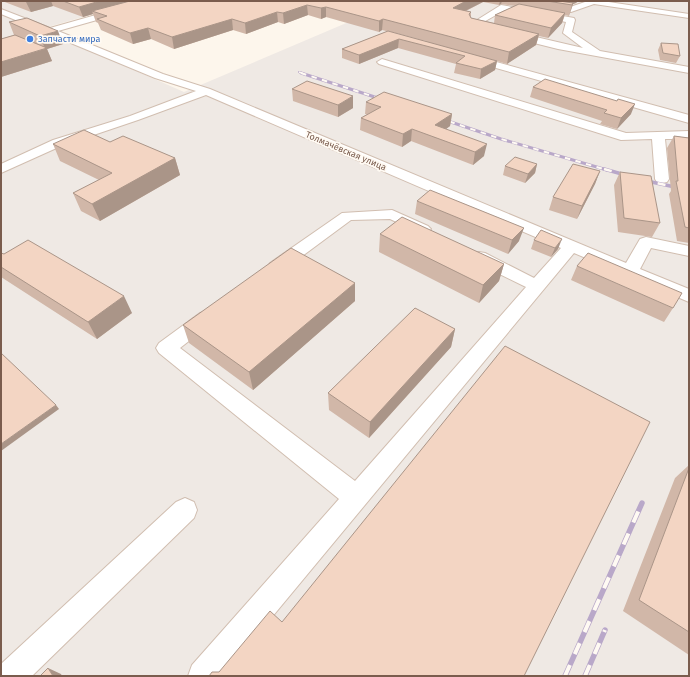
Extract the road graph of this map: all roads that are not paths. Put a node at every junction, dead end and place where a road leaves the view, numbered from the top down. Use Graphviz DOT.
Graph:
graph roads {
  1 [pos="154,1"];
  2 [pos="515,1"];
  3 [pos="576,1"];
  4 [pos="529,3"];
  5 [pos="590,3"];
  6 [pos="543,5"];
  7 [pos="1,11"];
  8 [pos="689,16"];
  9 [pos="50,31"];
  10 [pos="597,53"];
  11 [pos="459,55"];
  12 [pos="382,62"];
  13 [pos="689,70"];
  14 [pos="206,91"];
  15 [pos="689,119"];
  16 [pos="658,135"];
  17 [pos="689,135"];
  18 [pos="1,168"];
  19 [pos="662,179"];
  20 [pos="440,238"];
  21 [pos="571,246"];
  22 [pos="461,248"];
  23 [pos="689,251"];
  24 [pos="630,271"];
  25 [pos="266,275"];
  26 [pos="536,286"];
  27 [pos="689,296"];
  28 [pos="222,307"];
  29 [pos="356,497"];
  30 [pos="185,510"];
  31 [pos="10,676"];
  32 [pos="203,676"];
  1 -- 9 [label="street"];
  2 -- 4 [label="street"];
  3 -- 5 [label="street"];
  5 -- 6 [label="street"];
  5 -- 8 [label="street"];
  7 -- 9 [label="street, Толмачёвская улица"];
  9 -- 14 [label="street, Толмачёвская улица"];
  10 -- 10 [label="street"];
  10 -- 13 [label="street"];
  11 -- 15 [label="street"];
  12 -- 16 [label="street"];
  14 -- 18 [label="street"];
  14 -- 21 [label="street, Толмачёвская улица"];
  16 -- 17 [label="street"];
  16 -- 19 [label="street"];
  20 -- 25 [label="street"];
  21 -- 24 [label="street, Толмачёвская улица"];
  21 -- 26 [label="street"];
  22 -- 26 [label="street"];
  23 -- 24 [label="street"];
  24 -- 27 [label="street, Толмачёвская улица"];
  26 -- 29 [label="street"];
  28 -- 29 [label="street"];
  29 -- 32 [label="street"];
  30 -- 31 [label="street"];
}
